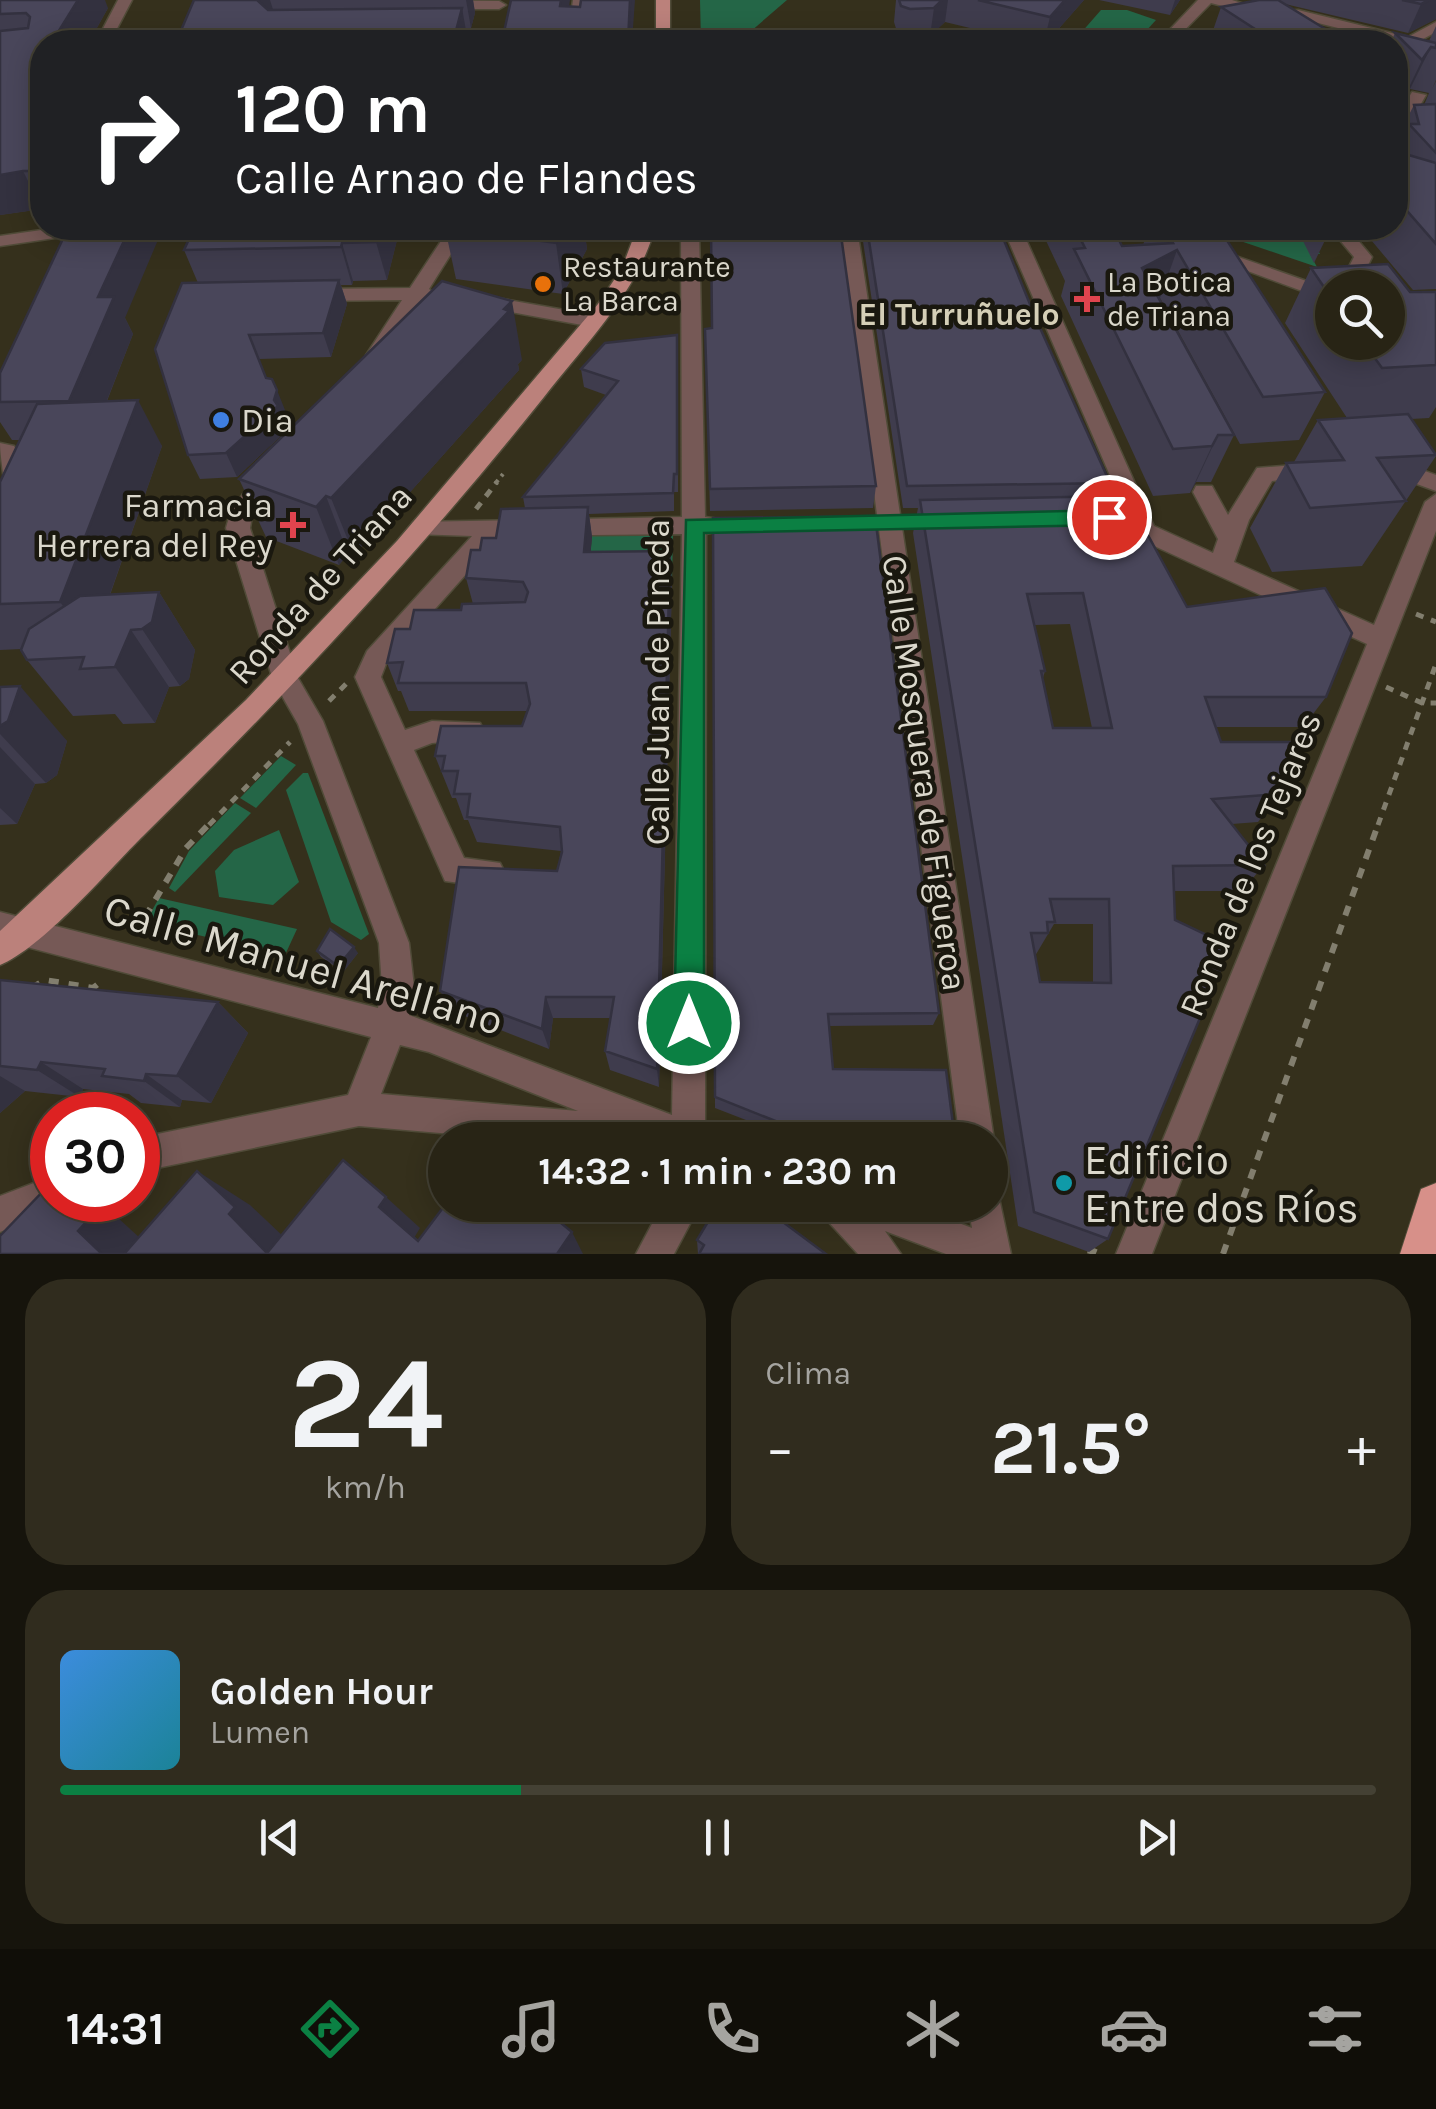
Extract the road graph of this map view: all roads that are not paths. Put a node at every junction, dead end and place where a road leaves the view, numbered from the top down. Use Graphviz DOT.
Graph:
graph roads {
  1 [pos="125,0"];
  2 [pos="401,0"];
  3 [pos="580,0"];
  4 [pos="663,0"];
  5 [pos="1206,0"];
  6 [pos="1215,0"];
  7 [pos="501,2"];
  8 [pos="1268,9"];
  9 [pos="1436,26"];
  10 [pos="109,30"];
  11 [pos="494,30"];
  12 [pos="576,30"];
  13 [pos="663,30"];
  14 [pos="1177,30"];
  15 [pos="1339,30"];
  16 [pos="1351,30"];
  17 [pos="1408,47"];
  18 [pos="1418,95"];
  19 [pos="1408,112"];
  20 [pos="30,234"];
  21 [pos="84,240"];
  22 [pos="451,240"];
  23 [pos="640,240"];
  24 [pos="690,240"];
  25 [pos="850,240"];
  26 [pos="1017,240"];
  27 [pos="1174,240"];
  28 [pos="1349,240"];
  29 [pos="0,242"];
  30 [pos="1220,256"];
  31 [pos="75,258"];
  32 [pos="1355,270"];
  33 [pos="1239,288"];
  34 [pos="1315,290"];
  35 [pos="416,293"];
  36 [pos="296,296"];
  37 [pos="594,321"];
  38 [pos="361,378"];
  39 [pos="0,450"];
  40 [pos="294,456"];
  41 [pos="1374,462"];
  42 [pos="1338,466"];
  43 [pos="1436,482"];
  44 [pos="1204,492"];
  45 [pos="1436,502"];
  46 [pos="733,524"];
  47 [pos="694,525"];
  48 [pos="1128,525"];
  49 [pos="494,527"];
  50 [pos="421,528"];
  51 [pos="1230,538"];
  52 [pos="0,543"];
  53 [pos="1146,560"];
  54 [pos="1220,566"];
  55 [pos="410,618"];
  56 [pos="446,620"];
  57 [pos="1381,639"];
  58 [pos="286,680"];
  59 [pos="502,730"];
  60 [pos="398,744"];
  61 [pos="512,874"];
  62 [pos="8,936"];
  63 [pos="391,1026"];
  64 [pos="359,1108"];
  65 [pos="508,1122"];
  66 [pos="647,1122"];
  67 [pos="690,1122"];
  68 [pos="974,1122"];
  69 [pos="160,1150"];
  70 [pos="30,1202"];
  71 [pos="1436,1204"];
  72 [pos="0,1214"];
  73 [pos="44,1222"];
  74 [pos="672,1222"];
  75 [pos="852,1222"];
  76 [pos="909,1222"];
  77 [pos="988,1222"];
  78 [pos="26,1240"];
  79 [pos="654,1254"];
  80 [pos="883,1254"];
  81 [pos="993,1254"];
  82 [pos="1134,1254"];
  83 [pos="1422,1254"];
  1 -- 10 [label="street"];
  2 -- 7 [label="street"];
  3 -- 12 [label="street"];
  4 -- 13 [label="main road"];
  5 -- 14 [label="street"];
  6 -- 8 [label="street"];
  7 -- 11 [label="street"];
  8 -- 15 [label="street"];
  8 -- 16 [label="street"];
  9 -- 17 [label="street"];
  18 -- 19 [label="street"];
  20 -- 29 [label="street"];
  21 -- 31 [label="street"];
  22 -- 35 [label="street"];
  23 -- 37 [label="main road, Ronda de Triana"];
  24 -- 47 [label="street, Calle Juan de Pineda"];
  25 -- 68 [label="street, Calle Mosquera de Figueroa"];
  26 -- 48 [label="street"];
  27 -- 30 [label="street"];
  28 -- 32 [label="street"];
  30 -- 33 [label="street"];
  30 -- 34 [label="street"];
  35 -- 36 [label="street"];
  35 -- 37 [label="street"];
  35 -- 38 [label="street"];
  37 -- 50 [label="main road, Ronda de Triana"];
  39 -- 52 [label="street"];
  40 -- 58 [label="street"];
  41 -- 43 [label="street"];
  42 -- 51 [label="street"];
  44 -- 51 [label="street"];
  45 -- 57 [label="street, Ronda de los Tejares"];
  46 -- 47 [label="street"];
  47 -- 49 [label="street"];
  47 -- 67 [label="street, Calle Juan de Pineda"];
  48 -- 53 [label="street"];
  48 -- 54 [label="street"];
  49 -- 50 [label="street"];
  49 -- 55 [label="street"];
  50 -- 58 [label="main road, Ronda de Triana"];
  51 -- 54 [label="street"];
  54 -- 57 [label="street"];
  55 -- 56 [label="street"];
  55 -- 60 [label="street"];
  57 -- 82 [label="street, Ronda de los Tejares"];
  58 -- 62 [label="main road, Ronda de Triana"];
  58 -- 63 [label="street"];
  59 -- 60 [label="street"];
  60 -- 61 [label="street"];
  62 -- 63 [label="street, Calle Manuel Arellano"];
  63 -- 64 [label="street"];
  63 -- 66 [label="street, Calle Manuel Arellano"];
  64 -- 65 [label="street"];
  64 -- 69 [label="street"];
  70 -- 72 [label="street"];
  71 -- 83 [label="highway"];
  73 -- 78 [label="street"];
  74 -- 79 [label="street"];
  75 -- 80 [label="street"];
  76 -- 81 [label="street"];
  77 -- 81 [label="street"];
}
